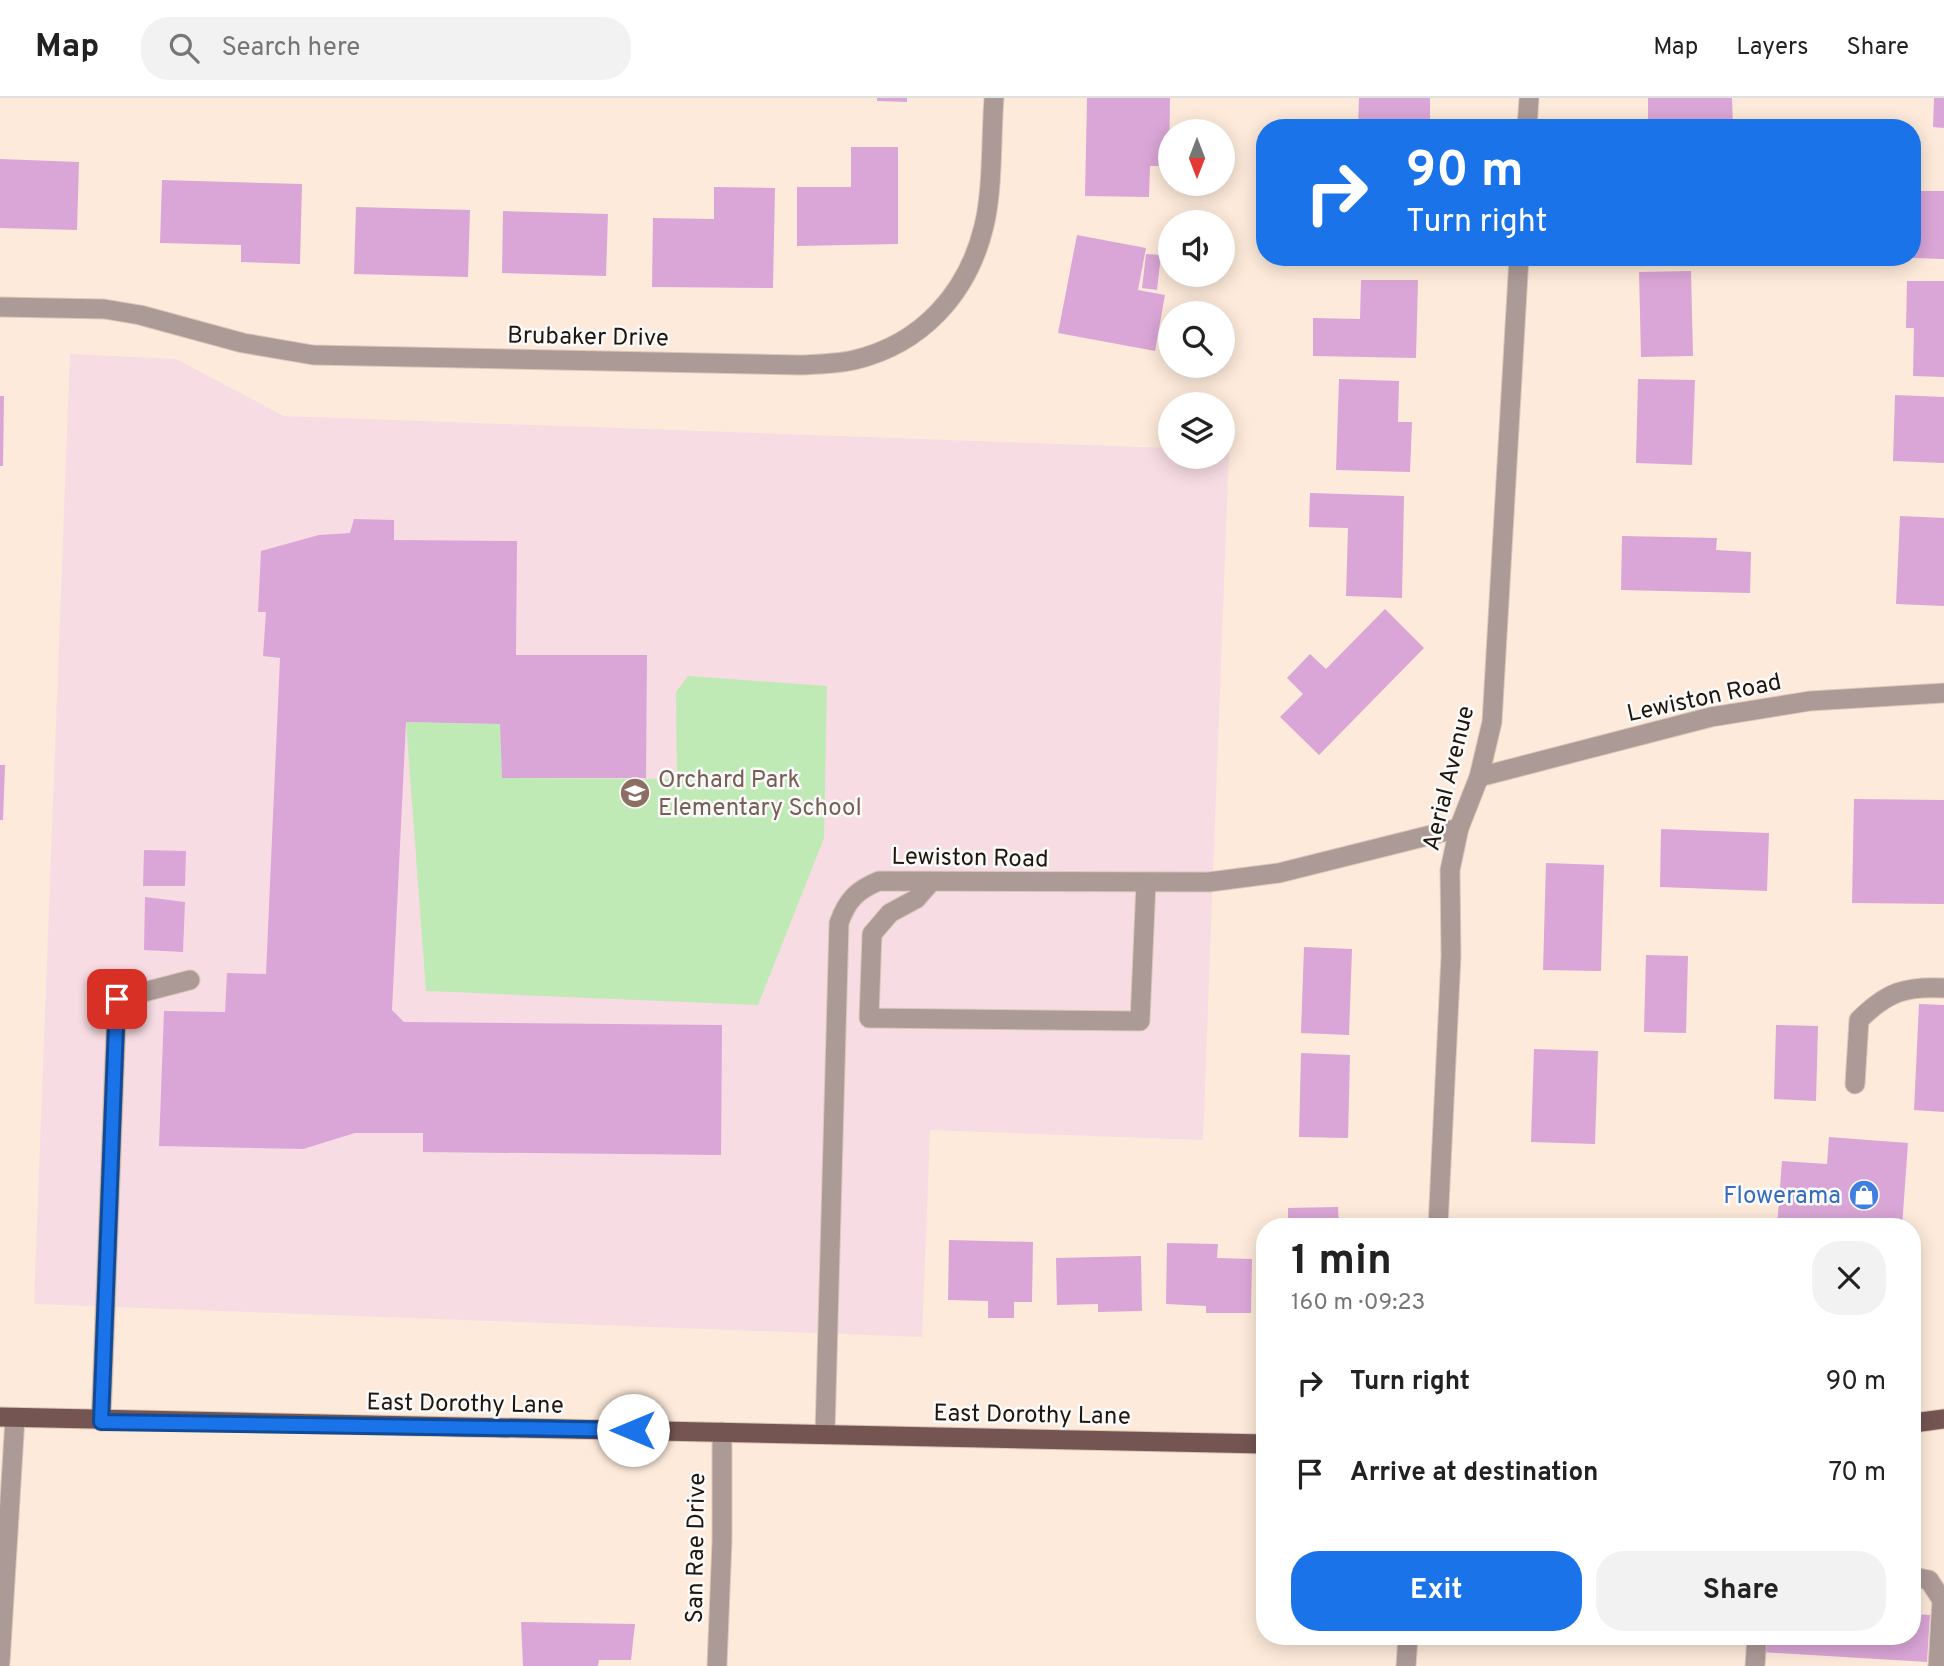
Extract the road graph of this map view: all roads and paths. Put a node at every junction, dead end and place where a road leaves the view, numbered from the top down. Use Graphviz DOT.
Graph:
graph roads {
  1 [pos="994,98"];
  2 [pos="1529,98"];
  3 [pos="1528,119"];
  4 [pos="1518,266"];
  5 [pos="0,307"];
  6 [pos="1944,693"];
  7 [pos="1479,777"];
  8 [pos="1459,828"];
  9 [pos="931,882"];
  10 [pos="1146,883"];
  11 [pos="190,980"];
  12 [pos="1944,988"];
  13 [pos="1855,1084"];
  14 [pos="1438,1218"];
  15 [pos="7,1418"];
  16 [pos="1944,1419"];
  17 [pos="101,1422"];
  18 [pos="1921,1422"];
  19 [pos="722,1432"];
  20 [pos="825,1433"];
  21 [pos="1256,1444"];
  22 [pos="1921,1578"];
  23 [pos="1407,1645"];
  24 [pos="1756,1645"];
  25 [pos="0,1663"];
  26 [pos="716,1666"];
  27 [pos="1406,1666"];
  28 [pos="1755,1666"];
  29 [pos="1938,1666"];
  1 -- 5 [label="street, Brubaker Drive"];
  2 -- 3 [label="street"];
  4 -- 7 [label="street, Aerial Avenue"];
  6 -- 7 [label="street, Lewiston Road"];
  7 -- 8 [label="street, Aerial Avenue"];
  8 -- 10 [label="street, Lewiston Road"];
  8 -- 14 [label="street, Aerial Avenue"];
  9 -- 10 [label="street, Lewiston Road"];
  9 -- 10 [label="street"];
  9 -- 20 [label="street, Lewiston Road"];
  11 -- 17 [label="street"];
  12 -- 13 [label="street"];
  15 -- 17 [label="main road, East Dorothy Lane"];
  15 -- 25 [label="street"];
  16 -- 18 [label="main road"];
  17 -- 19 [label="main road, East Dorothy Lane"];
  19 -- 20 [label="main road, East Dorothy Lane"];
  19 -- 26 [label="street, San Rae Drive"];
  20 -- 21 [label="main road, East Dorothy Lane"];
  22 -- 29 [label="street"];
  23 -- 27 [label="street"];
  24 -- 28 [label="street"];
}
